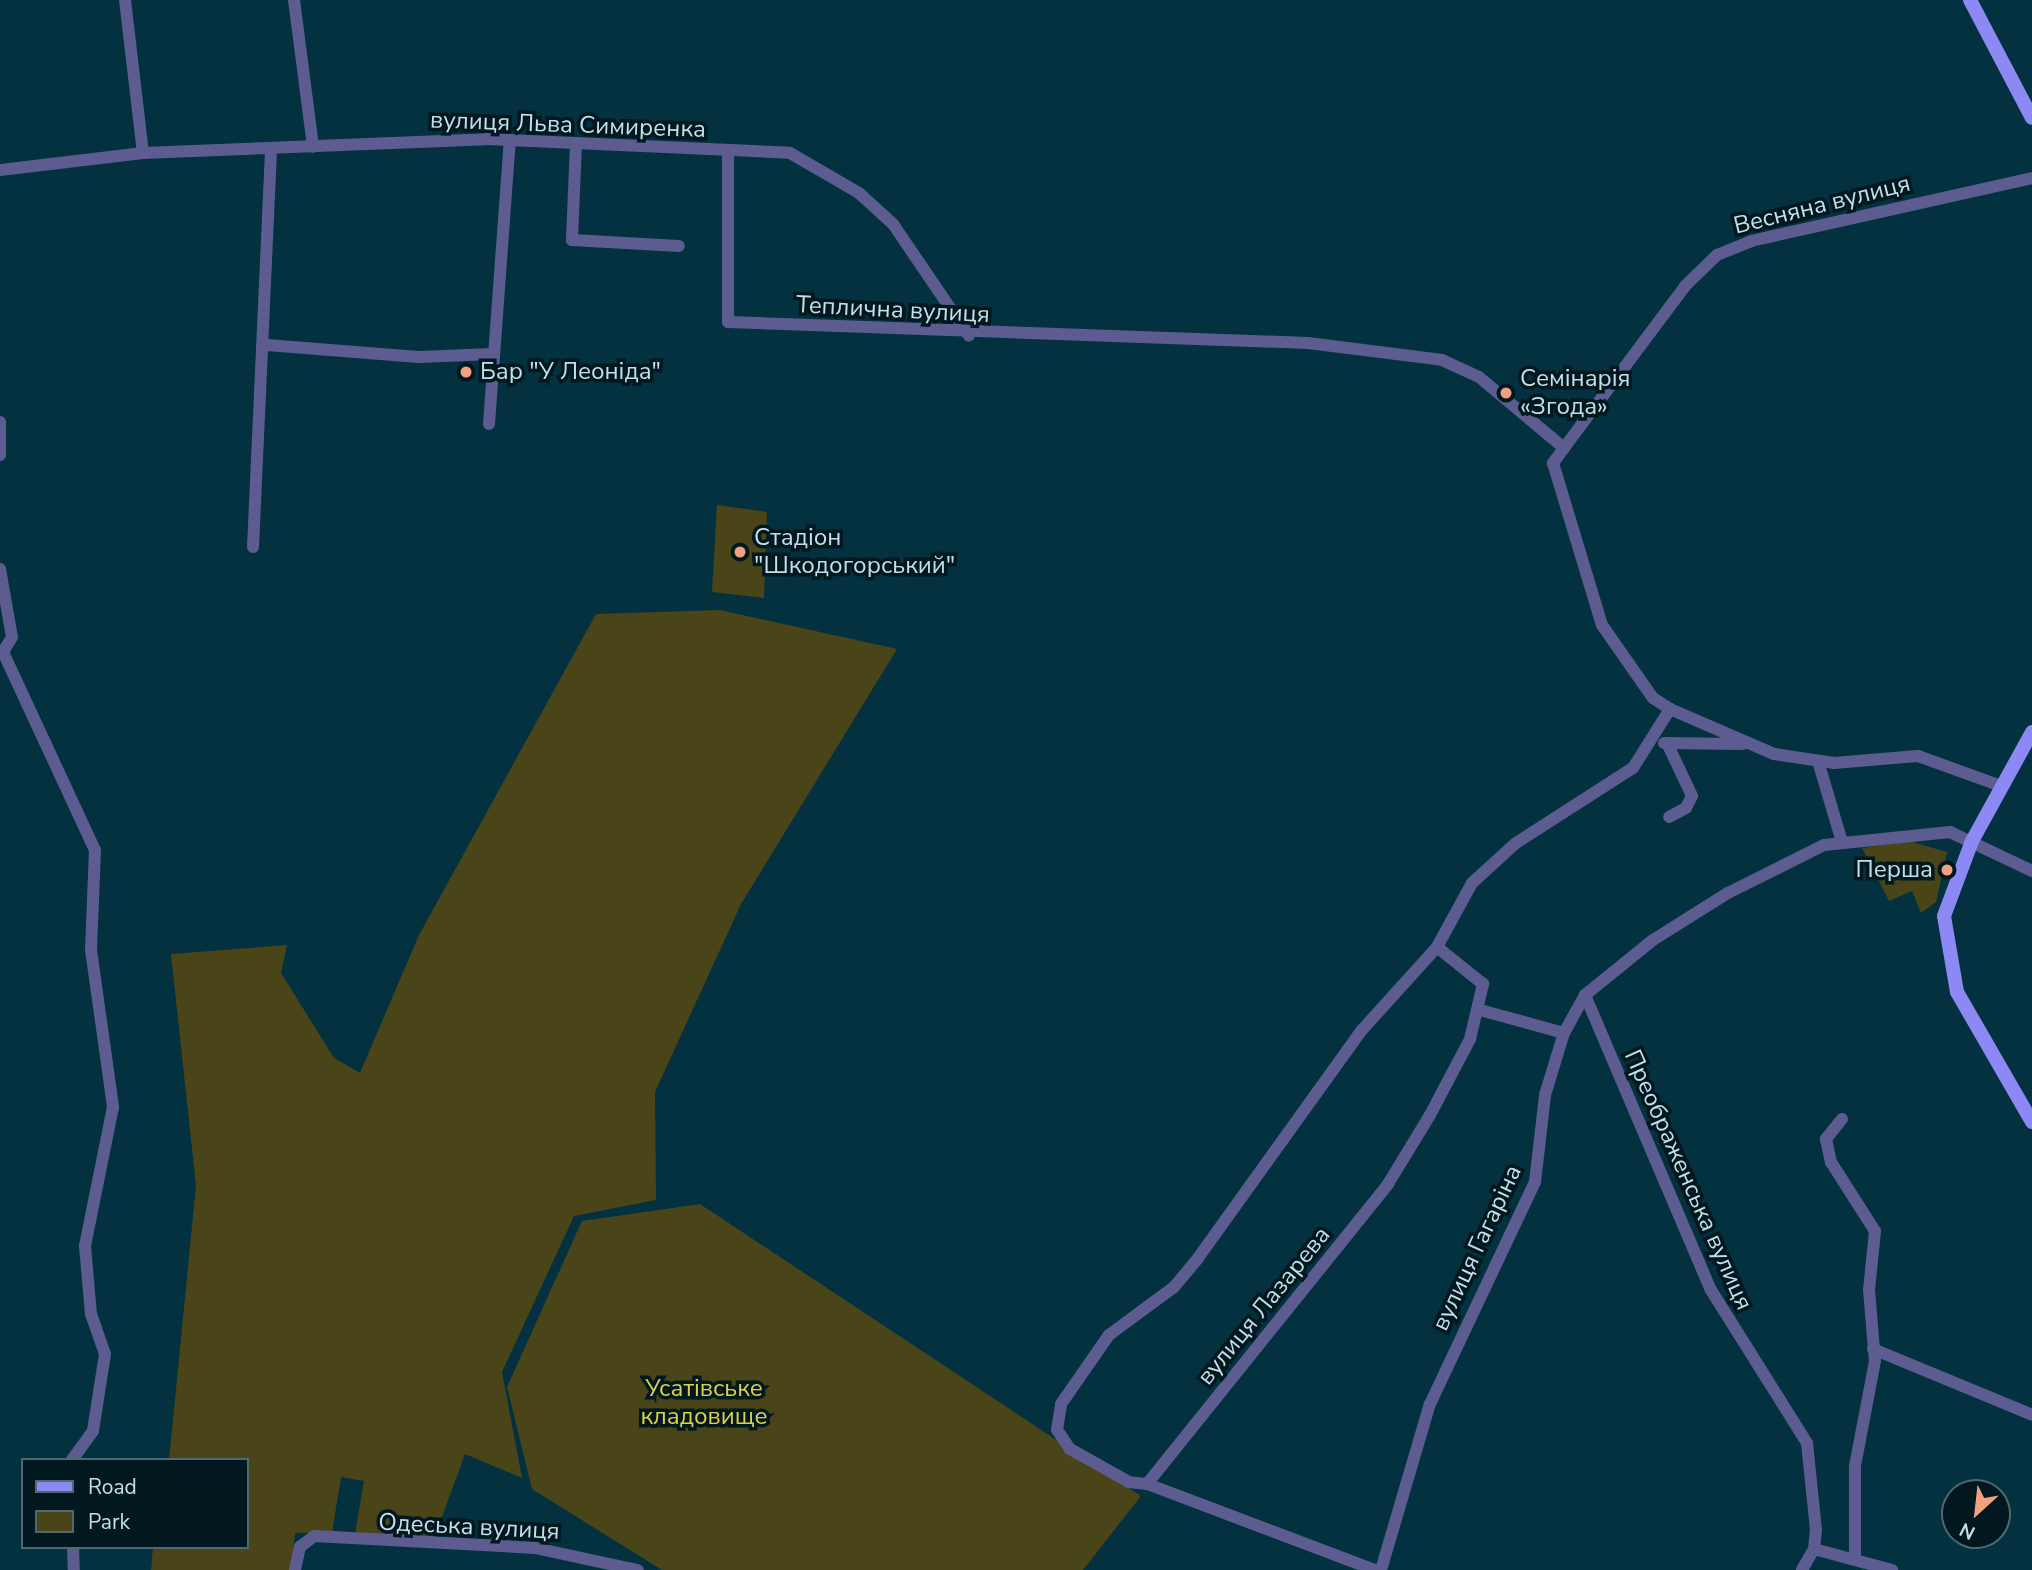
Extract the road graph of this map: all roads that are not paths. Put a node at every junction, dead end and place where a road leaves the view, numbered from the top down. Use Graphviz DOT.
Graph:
graph roads {
  1 [pos="125,0"];
  2 [pos="294,0"];
  3 [pos="1970,0"];
  4 [pos="2032,118"];
  5 [pos="510,140"];
  6 [pos="576,143"];
  7 [pos="313,146"];
  8 [pos="271,149"];
  9 [pos="729,150"];
  10 [pos="143,153"];
  11 [pos="0,170"];
  12 [pos="2032,178"];
  13 [pos="679,246"];
  14 [pos="969,336"];
  15 [pos="267,345"];
  16 [pos="491,354"];
  17 [pos="0,422"];
  18 [pos="489,424"];
  19 [pos="1564,448"];
  20 [pos="0,455"];
  21 [pos="253,547"];
  22 [pos="0,569"];
  23 [pos="2,650"];
  24 [pos="1653,698"];
  25 [pos="1670,709"];
  26 [pos="1658,721"];
  27 [pos="2032,732"];
  28 [pos="1655,739"];
  29 [pos="1744,744"];
  30 [pos="1668,745"];
  31 [pos="1818,761"];
  32 [pos="2001,786"];
  33 [pos="1669,817"];
  34 [pos="1972,841"];
  35 [pos="1842,842"];
  36 [pos="2032,871"];
  37 [pos="1437,947"];
  38 [pos="1585,995"];
  39 [pos="1480,1010"];
  40 [pos="1564,1032"];
  41 [pos="1842,1119"];
  42 [pos="2032,1122"];
  43 [pos="1873,1349"];
  44 [pos="2032,1415"];
  45 [pos="73,1458"];
  46 [pos="1147,1484"];
  47 [pos="73,1549"];
  48 [pos="1814,1549"];
  49 [pos="1855,1555"];
  50 [pos="74,1570"];
  51 [pos="295,1570"];
  52 [pos="638,1570"];
  53 [pos="1374,1570"];
  54 [pos="1381,1570"];
  55 [pos="1802,1570"];
  56 [pos="1892,1570"];
  1 -- 10 [label="street"];
  2 -- 7 [label="street"];
  3 -- 4 [label="main road"];
  5 -- 6 [label="street, вулиця Льва Симиренка"];
  5 -- 7 [label="street, вулиця Льва Симиренка"];
  5 -- 16 [label="street"];
  6 -- 9 [label="street, вулиця Льва Симиренка"];
  6 -- 13 [label="street"];
  7 -- 8 [label="street, вулиця Льва Симиренка"];
  8 -- 10 [label="street, вулиця Льва Симиренка"];
  8 -- 15 [label="street"];
  9 -- 14 [label="street, вулиця Льва Симиренка"];
  9 -- 14 [label="street, Теплична вулиця"];
  10 -- 11 [label="street, вулиця Льва Симиренка"];
  12 -- 19 [label="street, Весняна вулиця"];
  14 -- 19 [label="street, Теплична вулиця"];
  15 -- 16 [label="street"];
  15 -- 21 [label="street"];
  16 -- 18 [label="street"];
  17 -- 20 [label="street"];
  19 -- 24 [label="street"];
  22 -- 23 [label="street"];
  23 -- 45 [label="street"];
  24 -- 25 [label="street"];
  24 -- 26 [label="street"];
  25 -- 26 [label="street"];
  25 -- 29 [label="street"];
  26 -- 28 [label="street"];
  27 -- 32 [label="main road"];
  28 -- 30 [label="street"];
  28 -- 37 [label="street"];
  29 -- 30 [label="street"];
  29 -- 31 [label="street"];
  30 -- 33 [label="street"];
  31 -- 32 [label="street"];
  31 -- 35 [label="street"];
  32 -- 34 [label="main road"];
  34 -- 35 [label="street, вулиця Гагаріна"];
  34 -- 36 [label="street, вулиця Гагаріна"];
  34 -- 42 [label="main road"];
  35 -- 38 [label="street, вулиця Гагаріна"];
  37 -- 39 [label="street"];
  37 -- 46 [label="street"];
  38 -- 40 [label="street, вулиця Гагаріна"];
  38 -- 48 [label="street, Преображенська вулиця"];
  39 -- 40 [label="street"];
  39 -- 46 [label="street, вулиця Лазарева"];
  40 -- 54 [label="street, вулиця Гагаріна"];
  41 -- 43 [label="street"];
  43 -- 44 [label="street"];
  43 -- 49 [label="street"];
  46 -- 53 [label="street"];
  47 -- 50 [label="street"];
  48 -- 49 [label="street"];
  48 -- 55 [label="street"];
  49 -- 56 [label="street"];
  51 -- 52 [label="street, Одеська вулиця"];
}
